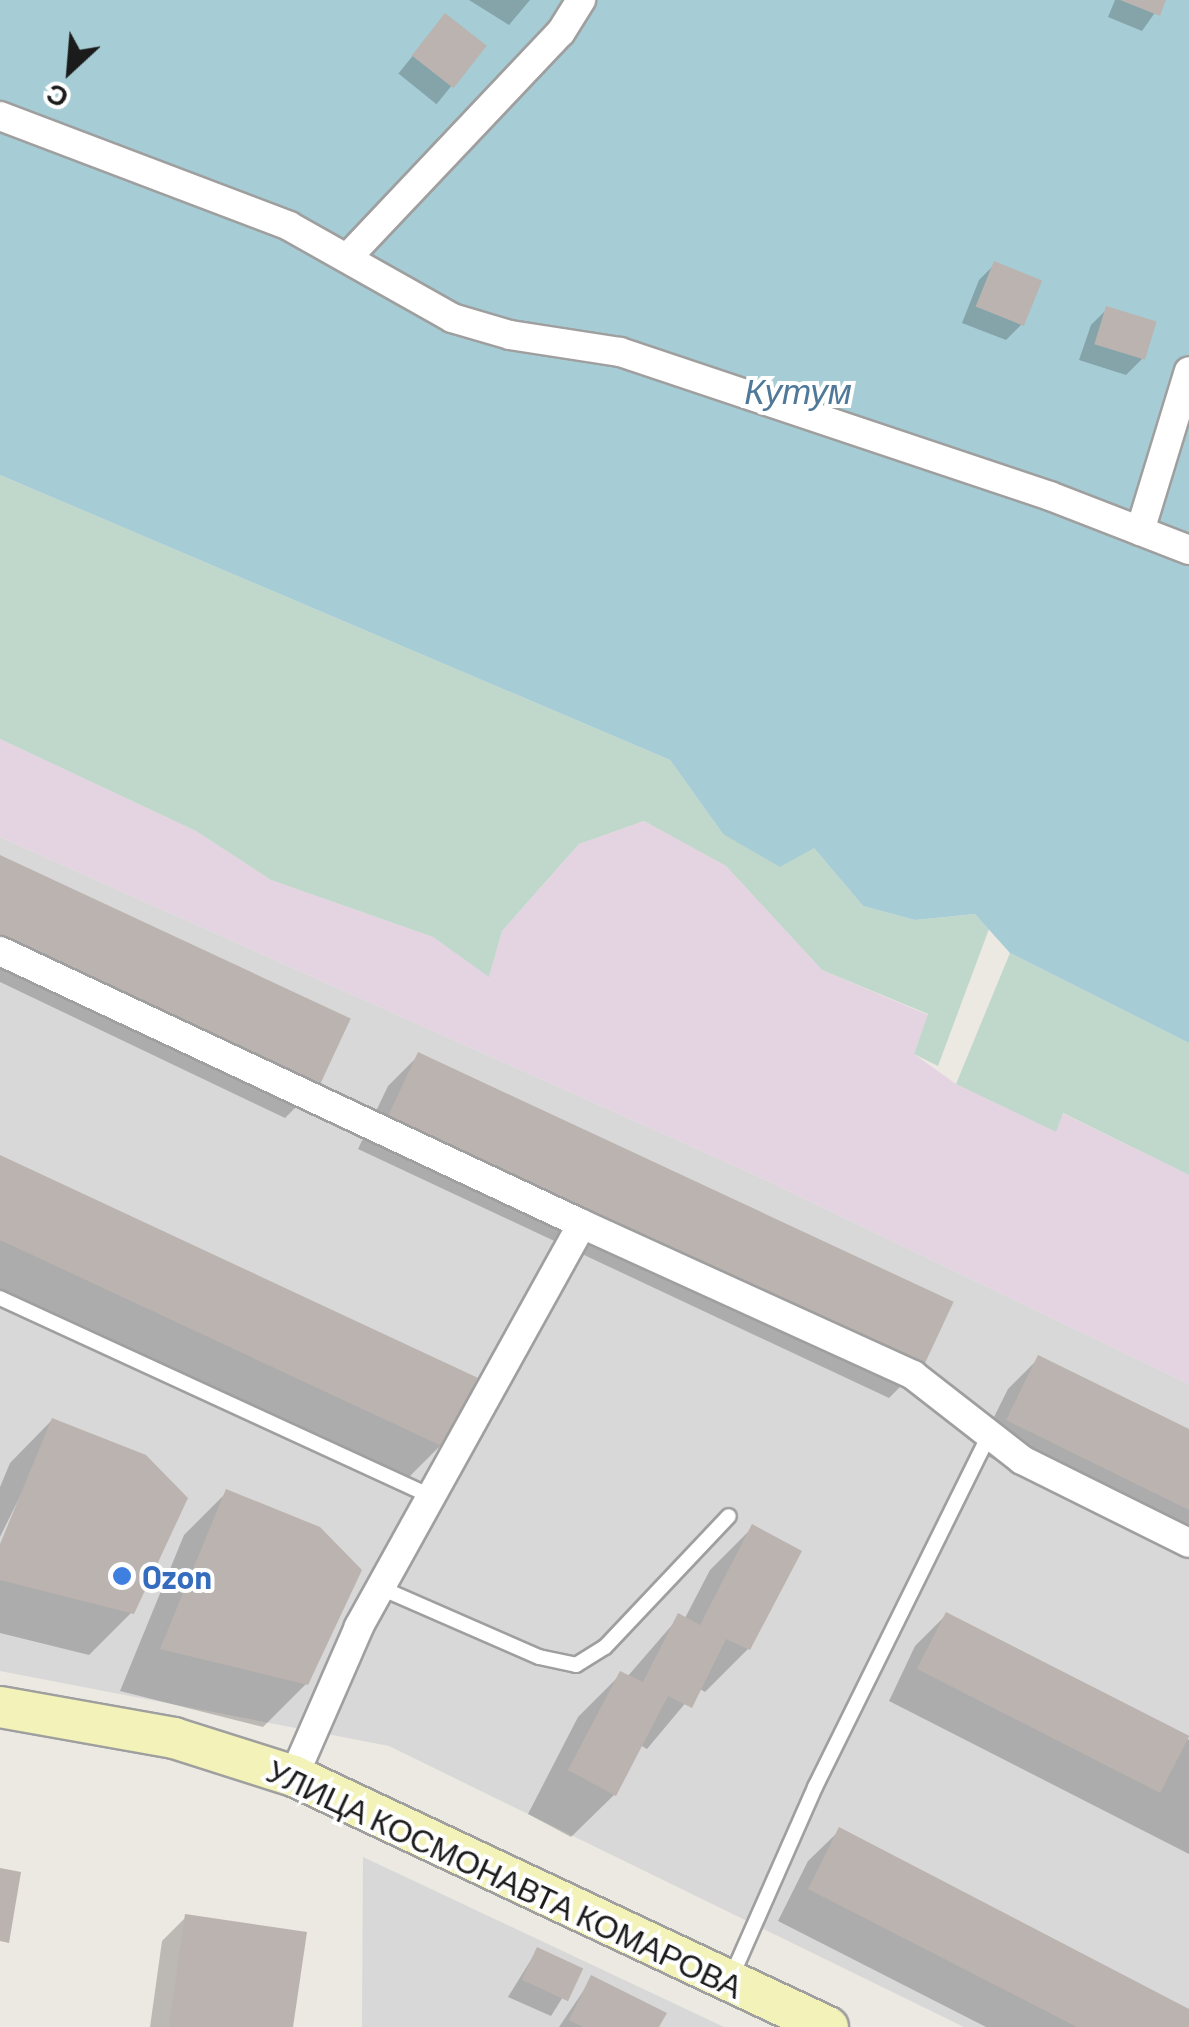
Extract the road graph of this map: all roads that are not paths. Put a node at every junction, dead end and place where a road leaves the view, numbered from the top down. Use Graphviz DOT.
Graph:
graph roads {
  1 [pos="580,0"];
  2 [pos="0,116"];
  3 [pos="347,258"];
  4 [pos="1189,371"];
  5 [pos="1178,440"];
  6 [pos="1140,531"];
  7 [pos="1189,550"];
  8 [pos="0,952"];
  9 [pos="582,1224"];
  10 [pos="0,1298"];
  11 [pos="988,1437"];
  12 [pos="432,1497"];
  13 [pos="729,1516"];
  14 [pos="1189,1543"];
  15 [pos="381,1588"];
  16 [pos="0,1707"];
  17 [pos="294,1776"];
  18 [pos="729,1980"];
  19 [pos="828,2027"];
  1 -- 3 [label="street"];
  2 -- 3 [label="street"];
  3 -- 6 [label="street"];
  4 -- 5 [label="street"];
  5 -- 6 [label="street"];
  6 -- 7 [label="street"];
  8 -- 9 [label="street"];
  9 -- 11 [label="street"];
  9 -- 12 [label="street"];
  10 -- 12 [label="lane"];
  11 -- 14 [label="street"];
  11 -- 18 [label="lane"];
  12 -- 15 [label="street"];
  13 -- 15 [label="lane"];
  15 -- 17 [label="street"];
  16 -- 17 [label="main road, УЛИЦА КОСМОНАВТА КОМАРОВА"];
  17 -- 18 [label="main road, УЛИЦА КОСМОНАВТА КОМАРОВА"];
  18 -- 19 [label="main road, УЛИЦА КОСМОНАВТА КОМАРОВА"];
}
